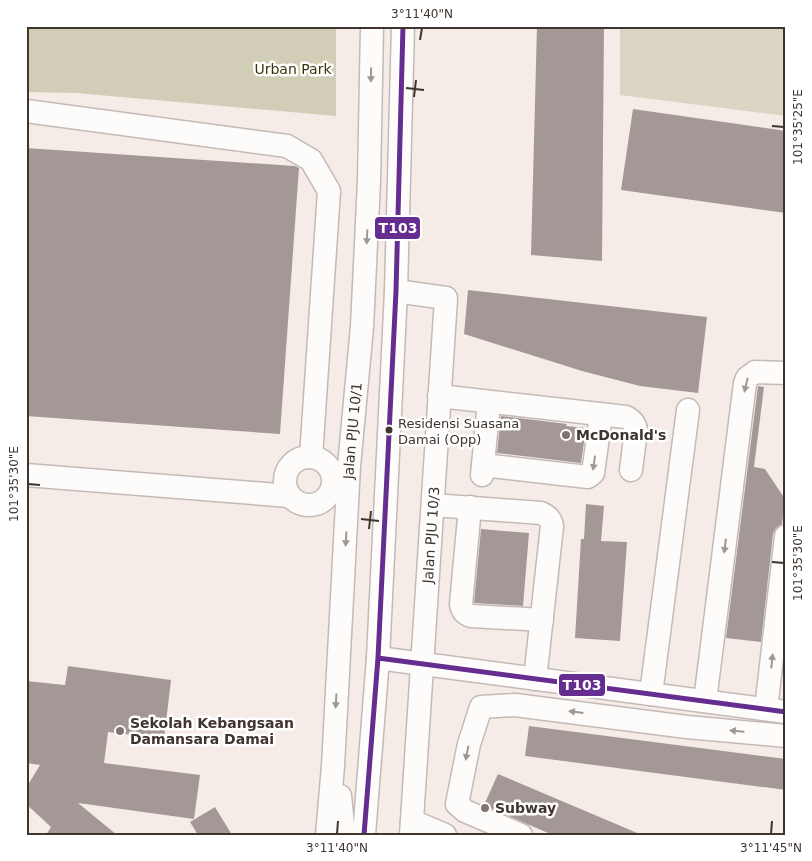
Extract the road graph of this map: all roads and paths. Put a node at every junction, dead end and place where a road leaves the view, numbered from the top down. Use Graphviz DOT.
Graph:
graph roads {
  1 [pos="372,26"];
  2 [pos="403,26"];
  3 [pos="26,111"];
  4 [pos="396,291"];
  5 [pos="786,374"];
  6 [pos="439,396"];
  7 [pos="489,402"];
  8 [pos="688,410"];
  9 [pos="601,415"];
  10 [pos="318,460"];
  11 [pos="349,466"];
  12 [pos="631,470"];
  13 [pos="26,475"];
  14 [pos="290,496"];
  15 [pos="318,503"];
  16 [pos="433,505"];
  17 [pos="348,507"];
  18 [pos="470,507"];
  19 [pos="786,536"];
  20 [pos="542,620"];
  21 [pos="378,658"];
  22 [pos="422,664"];
  23 [pos="535,679"];
  24 [pos="651,694"];
  25 [pos="705,701"];
  26 [pos="776,711"];
  27 [pos="786,736"];
  28 [pos="333,766"];
  29 [pos="412,828"];
  30 [pos="327,835"];
  31 [pos="344,835"];
  32 [pos="364,835"];
  33 [pos="446,835"];
  34 [pos="521,835"];
  1 -- 11 [label="street, Jalan PJU 10/1, one-way"];
  2 -- 4 [label="street"];
  3 -- 10 [label="street"];
  4 -- 6 [label="street, Jalan PJU 10/3"];
  4 -- 21 [label="street"];
  5 -- 25 [label="street, one-way"];
  6 -- 7 [label="street"];
  6 -- 16 [label="street, Jalan PJU 10/3"];
  7 -- 9 [label="street"];
  9 -- 7 [label="street, one-way"];
  8 -- 24 [label="street"];
  9 -- 12 [label="street"];
  10 -- 11 [label="street"];
  10 -- 14 [label="street"];
  10 -- 15 [label="street"];
  11 -- 17 [label="street, Jalan PJU 10/1"];
  13 -- 14 [label="street"];
  14 -- 15 [label="street"];
  15 -- 17 [label="street"];
  16 -- 18 [label="street"];
  16 -- 22 [label="street, Jalan PJU 10/3"];
  17 -- 28 [label="street, Jalan PJU 10/1, one-way"];
  18 -- 20 [label="street"];
  18 -- 20 [label="street"];
  26 -- 19 [label="street, one-way"];
  20 -- 23 [label="street"];
  21 -- 22 [label="street"];
  21 -- 32 [label="street"];
  22 -- 23 [label="street"];
  22 -- 29 [label="street, Jalan PJU 10/3"];
  23 -- 24 [label="street"];
  24 -- 25 [label="street"];
  25 -- 26 [label="street"];
  27 -- 34 [label="street, one-way"];
  28 -- 30 [label="street, Jalan PJU 10/1"];
  28 -- 31 [label="street"];
  29 -- 33 [label="street, Jalan PJU 10/3"];
}
